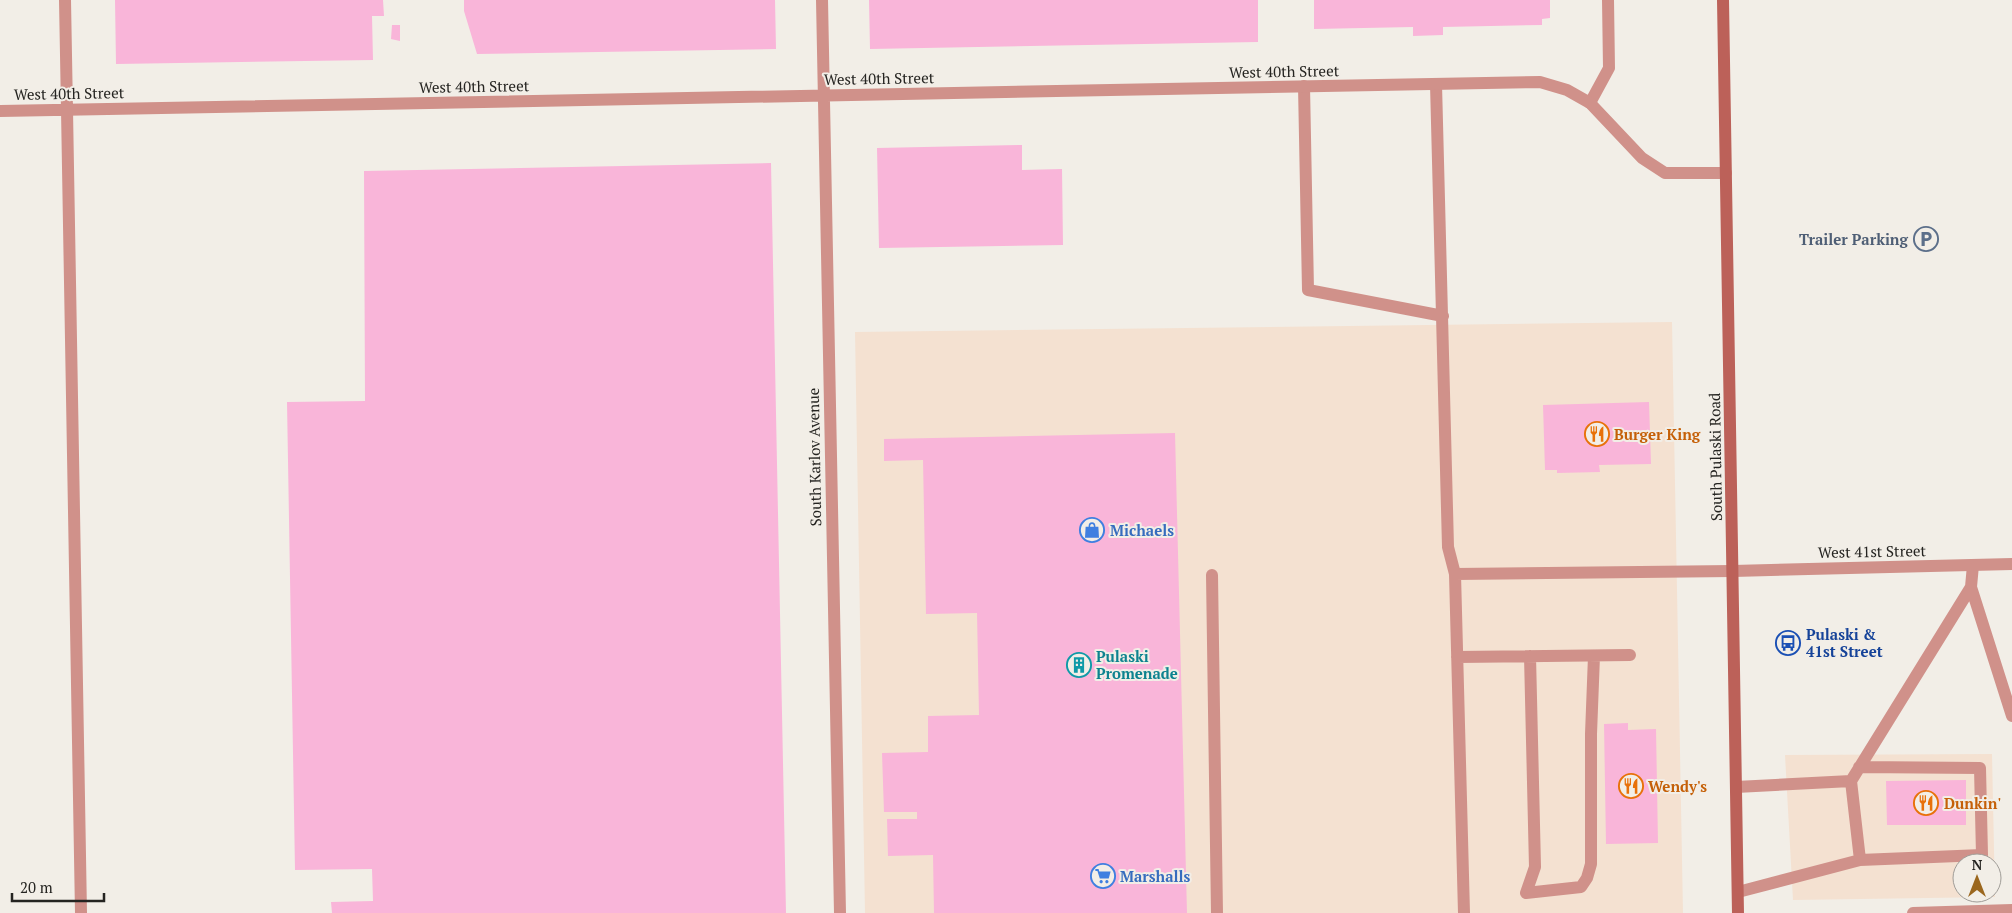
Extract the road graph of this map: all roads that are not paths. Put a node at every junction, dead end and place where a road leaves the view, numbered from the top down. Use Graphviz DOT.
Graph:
graph roads {
  1 [pos="65,0"];
  2 [pos="822,0"];
  3 [pos="1608,0"];
  4 [pos="1723,0"];
  5 [pos="1436,84"];
  6 [pos="1304,86"];
  7 [pos="823,96"];
  8 [pos="1590,103"];
  9 [pos="67,110"];
  10 [pos="0,111"];
  11 [pos="1726,173"];
  12 [pos="1443,316"];
  13 [pos="2012,564"];
  14 [pos="1972,565"];
  15 [pos="1732,571"];
  16 [pos="1455,574"];
  17 [pos="1212,576"];
  18 [pos="1971,587"];
  19 [pos="1630,655"];
  20 [pos="1530,656"];
  21 [pos="1594,656"];
  22 [pos="1457,658"];
  23 [pos="2012,716"];
  24 [pos="1860,767"];
  25 [pos="1851,781"];
  26 [pos="1736,787"];
  27 [pos="1860,860"];
  28 [pos="1738,892"];
  29 [pos="2012,910"];
  30 [pos="81,913"];
  31 [pos="840,913"];
  32 [pos="1217,913"];
  33 [pos="1464,913"];
  34 [pos="1738,913"];
  35 [pos="1913,913"];
  1 -- 9 [label="street"];
  2 -- 7 [label="street, South Karlov Avenue"];
  3 -- 8 [label="street"];
  4 -- 11 [label="main road, South Pulaski Road"];
  5 -- 6 [label="street, West 40th Street"];
  5 -- 8 [label="street, West 40th Street"];
  5 -- 12 [label="street"];
  6 -- 7 [label="street, West 40th Street"];
  6 -- 12 [label="street"];
  7 -- 9 [label="street, West 40th Street"];
  7 -- 31 [label="street, South Karlov Avenue"];
  8 -- 11 [label="street, West 40th Street"];
  9 -- 10 [label="street, West 40th Street"];
  9 -- 30 [label="street"];
  11 -- 15 [label="main road, South Pulaski Road"];
  12 -- 16 [label="street"];
  13 -- 14 [label="street, West 41st Street"];
  14 -- 15 [label="street, West 41st Street"];
  14 -- 18 [label="street"];
  15 -- 16 [label="street, West 41st Street"];
  15 -- 26 [label="main road, South Pulaski Road"];
  16 -- 22 [label="street"];
  17 -- 32 [label="street"];
  18 -- 23 [label="street"];
  18 -- 24 [label="street"];
  19 -- 21 [label="street"];
  20 -- 21 [label="street"];
  20 -- 21 [label="street"];
  20 -- 22 [label="street"];
  22 -- 33 [label="street"];
  24 -- 25 [label="street"];
  24 -- 27 [label="street"];
  25 -- 26 [label="street"];
  25 -- 27 [label="street"];
  26 -- 28 [label="main road, South Pulaski Road"];
  27 -- 28 [label="street"];
  28 -- 34 [label="main road, South Pulaski Road"];
  29 -- 35 [label="street"];
}
